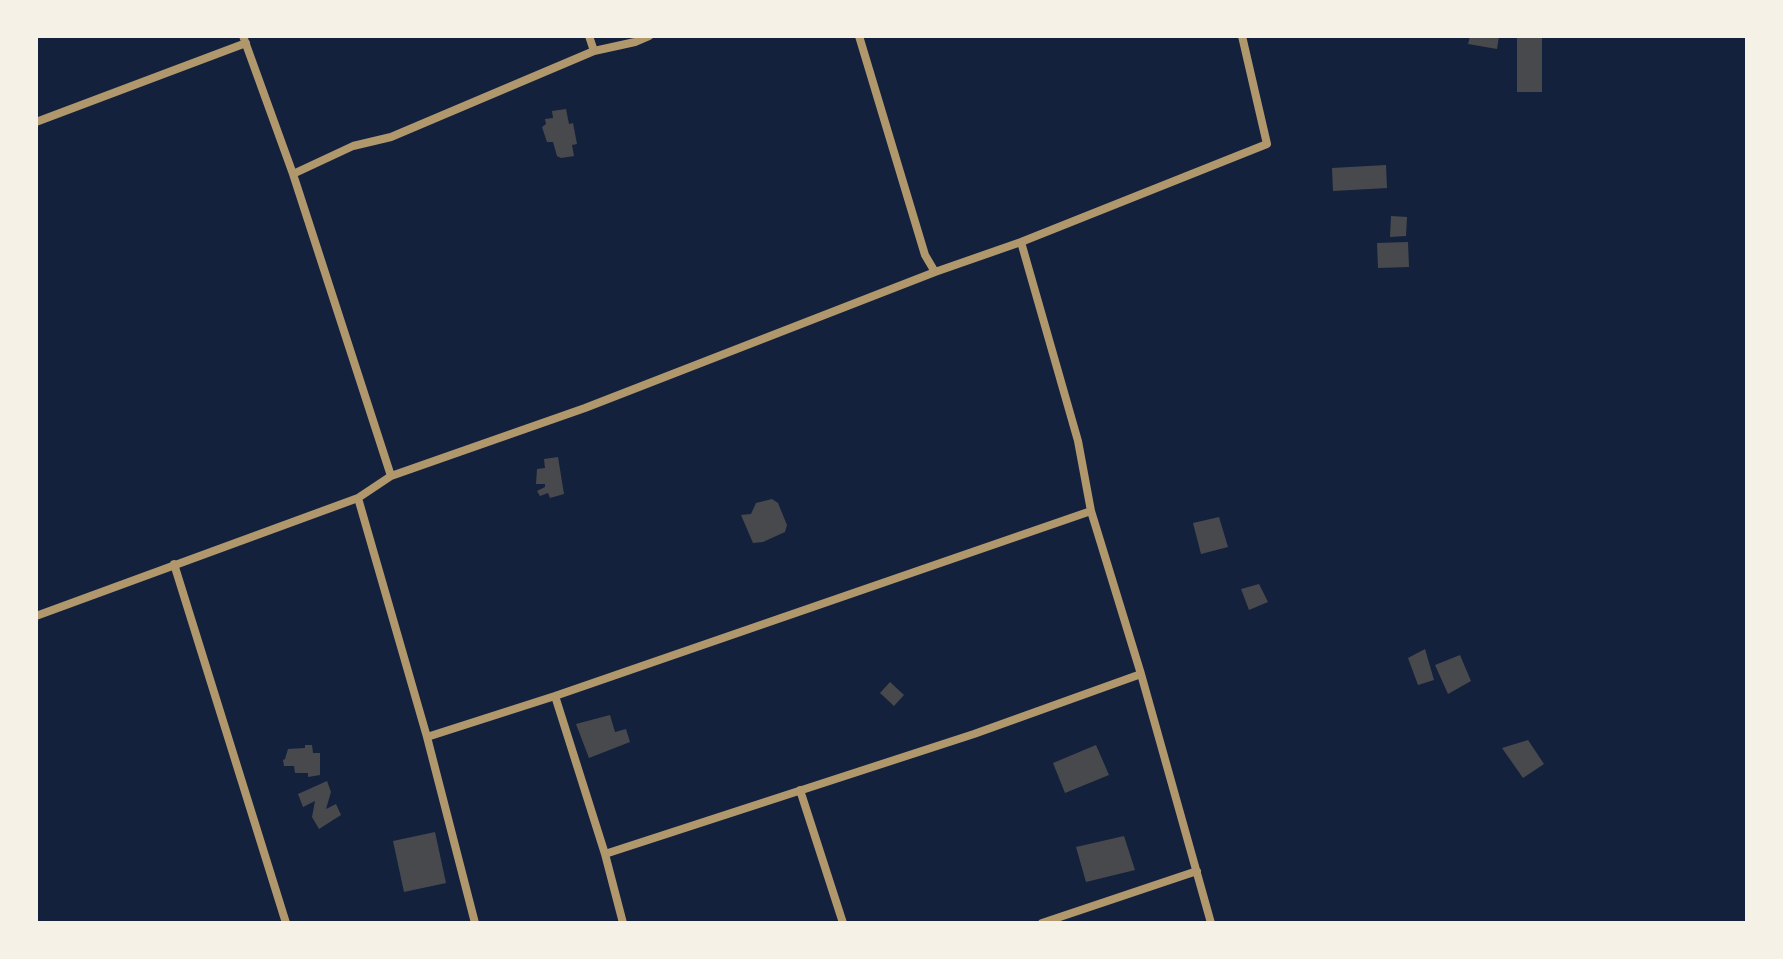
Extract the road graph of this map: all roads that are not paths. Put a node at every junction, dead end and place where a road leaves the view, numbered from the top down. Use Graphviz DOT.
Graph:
graph roads {
  1 [pos="589,36"];
  2 [pos="649,36"];
  3 [pos="859,36"];
  4 [pos="1242,36"];
  5 [pos="244,40"];
  6 [pos="594,51"];
  7 [pos="36,122"];
  8 [pos="293,174"];
  9 [pos="1021,242"];
  10 [pos="935,272"];
  11 [pos="391,476"];
  12 [pos="358,498"];
  13 [pos="1091,511"];
  14 [pos="174,564"];
  15 [pos="36,616"];
  16 [pos="1141,674"];
  17 [pos="555,696"];
  18 [pos="427,737"];
  19 [pos="800,790"];
  20 [pos="605,854"];
  21 [pos="1197,871"];
  22 [pos="286,923"];
  23 [pos="475,923"];
  24 [pos="623,923"];
  25 [pos="843,923"];
  26 [pos="1042,923"];
  27 [pos="1211,923"];
  1 -- 6 [label="street"];
  2 -- 6 [label="street"];
  3 -- 10 [label="street"];
  4 -- 9 [label="street"];
  5 -- 7 [label="street"];
  5 -- 8 [label="street"];
  6 -- 8 [label="street"];
  8 -- 11 [label="street"];
  9 -- 10 [label="street"];
  9 -- 13 [label="street"];
  10 -- 11 [label="street"];
  11 -- 12 [label="street"];
  12 -- 14 [label="street"];
  12 -- 18 [label="street"];
  13 -- 16 [label="street"];
  13 -- 17 [label="street"];
  14 -- 15 [label="street"];
  14 -- 22 [label="street"];
  16 -- 19 [label="street"];
  16 -- 21 [label="street"];
  17 -- 18 [label="street"];
  17 -- 20 [label="street"];
  18 -- 23 [label="street"];
  19 -- 20 [label="street"];
  19 -- 25 [label="street"];
  20 -- 24 [label="street"];
  21 -- 26 [label="street"];
  21 -- 27 [label="street"];
}
